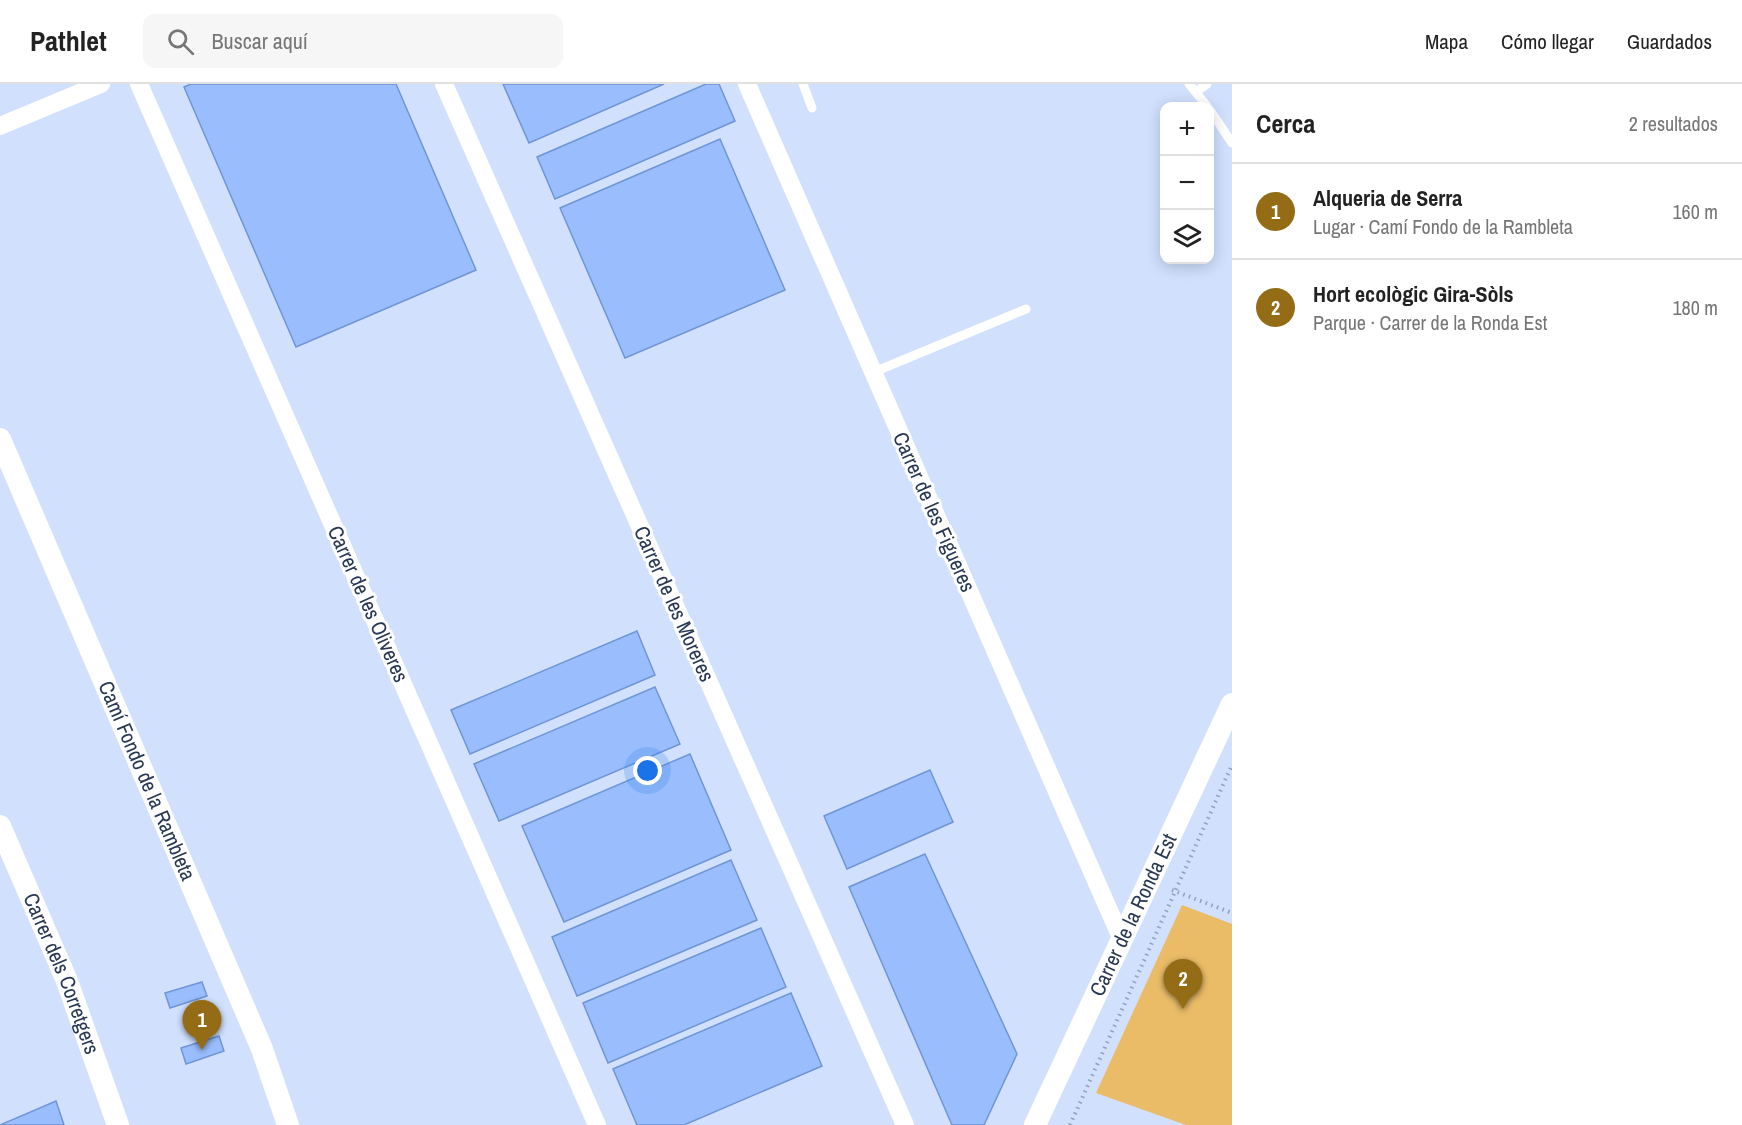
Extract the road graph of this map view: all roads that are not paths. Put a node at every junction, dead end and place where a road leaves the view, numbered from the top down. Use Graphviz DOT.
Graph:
graph roads {
  1 [pos="101,84"];
  2 [pos="139,84"];
  3 [pos="444,84"];
  4 [pos="747,84"];
  5 [pos="803,84"];
  6 [pos="1189,84"];
  7 [pos="1207,84"];
  8 [pos="1197,92"];
  9 [pos="1204,102"];
  10 [pos="812,108"];
  11 [pos="1214,116"];
  12 [pos="0,126"];
  13 [pos="1232,142"];
  14 [pos="1026,309"];
  15 [pos="873,372"];
  16 [pos="0,439"];
  17 [pos="1232,704"];
  18 [pos="0,826"];
  19 [pos="1122,940"];
  20 [pos="118,1125"];
  21 [pos="288,1125"];
  22 [pos="597,1125"];
  23 [pos="905,1125"];
  24 [pos="1035,1125"];
  1 -- 12 [label="street"];
  2 -- 22 [label="street, Carrer de les Oliveres"];
  3 -- 23 [label="street, Carrer de les Moreres"];
  4 -- 15 [label="street, Carrer de les Figueres"];
  5 -- 10 [label="lane"];
  6 -- 8 [label="lane"];
  7 -- 8 [label="lane"];
  8 -- 9 [label="lane"];
  11 -- 13 [label="lane"];
  14 -- 15 [label="lane"];
  15 -- 19 [label="street, Carrer de les Figueres"];
  16 -- 21 [label="street, Camí Fondo de la Rambleta"];
  17 -- 19 [label="street, Carrer de la Ronda Est"];
  18 -- 20 [label="street, Carrer dels Corretgers"];
  19 -- 24 [label="street, Carrer de la Ronda Est"];
}
